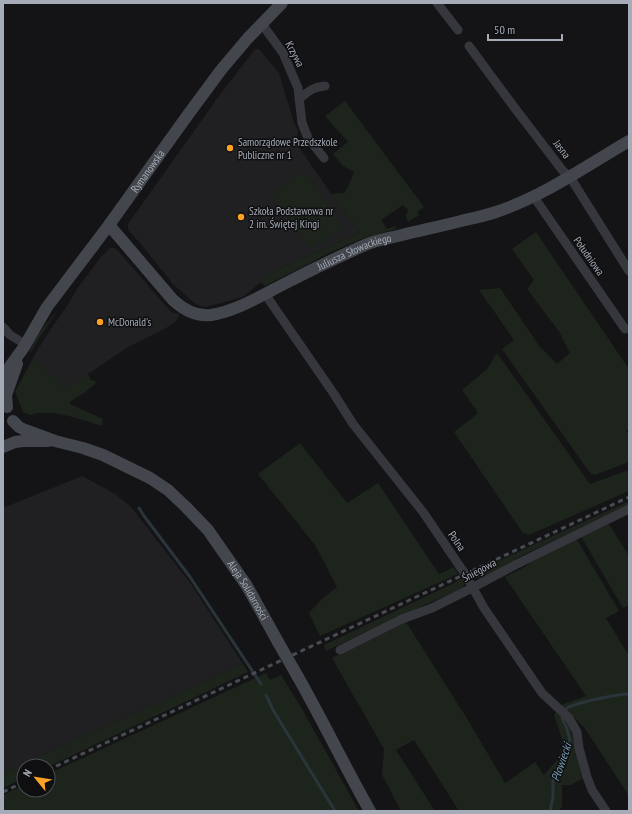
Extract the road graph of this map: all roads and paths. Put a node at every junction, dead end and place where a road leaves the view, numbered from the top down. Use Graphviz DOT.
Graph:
graph roads {
  1 [pos="282,3"];
  2 [pos="437,3"];
  3 [pos="262,24"];
  4 [pos="458,30"];
  5 [pos="469,46"];
  6 [pos="325,86"];
  7 [pos="299,99"];
  8 [pos="629,141"];
  9 [pos="324,158"];
  10 [pos="570,177"];
  11 [pos="534,197"];
  12 [pos="109,225"];
  13 [pos="629,271"];
  14 [pos="265,294"];
  15 [pos="3,328"];
  16 [pos="625,329"];
  17 [pos="24,346"];
  18 [pos="3,376"];
  19 [pos="5,405"];
  20 [pos="12,420"];
  21 [pos="55,441"];
  22 [pos="3,447"];
  23 [pos="629,509"];
  24 [pos="472,588"];
  25 [pos="340,650"];
  26 [pos="370,811"];
  27 [pos="606,811"];
  1 -- 3 [label="street, Rymanowska"];
  2 -- 4 [label="street"];
  3 -- 7 [label="street, Krzywa"];
  3 -- 12 [label="street, Rymanowska"];
  5 -- 10 [label="street, Jasna"];
  6 -- 7 [label="street"];
  7 -- 9 [label="street, Krzywa"];
  8 -- 10 [label="street, Juliusza Słowackiego"];
  10 -- 11 [label="street, Juliusza Słowackiego"];
  10 -- 13 [label="street, Jasna"];
  11 -- 14 [label="street, Juliusza Słowackiego"];
  11 -- 16 [label="street, Południowa"];
  12 -- 14 [label="street, Juliusza Słowackiego"];
  12 -- 17 [label="street, Rymanowska"];
  14 -- 24 [label="street, Polna"];
  15 -- 17 [label="street"];
  17 -- 18 [label="street, Rymanowska"];
  17 -- 19 [label="street, Rymanowska"];
  19 -- 20 [label="street"];
  20 -- 21 [label="street, Aleja Solidarności"];
  20 -- 22 [label="street"];
  21 -- 22 [label="street, Aleja Solidarności"];
  21 -- 26 [label="street, Aleja Solidarności, bridge"];
  23 -- 24 [label="street, Śniegowa"];
  24 -- 25 [label="street, Śniegowa"];
  24 -- 27 [label="street, Polna"];
}
